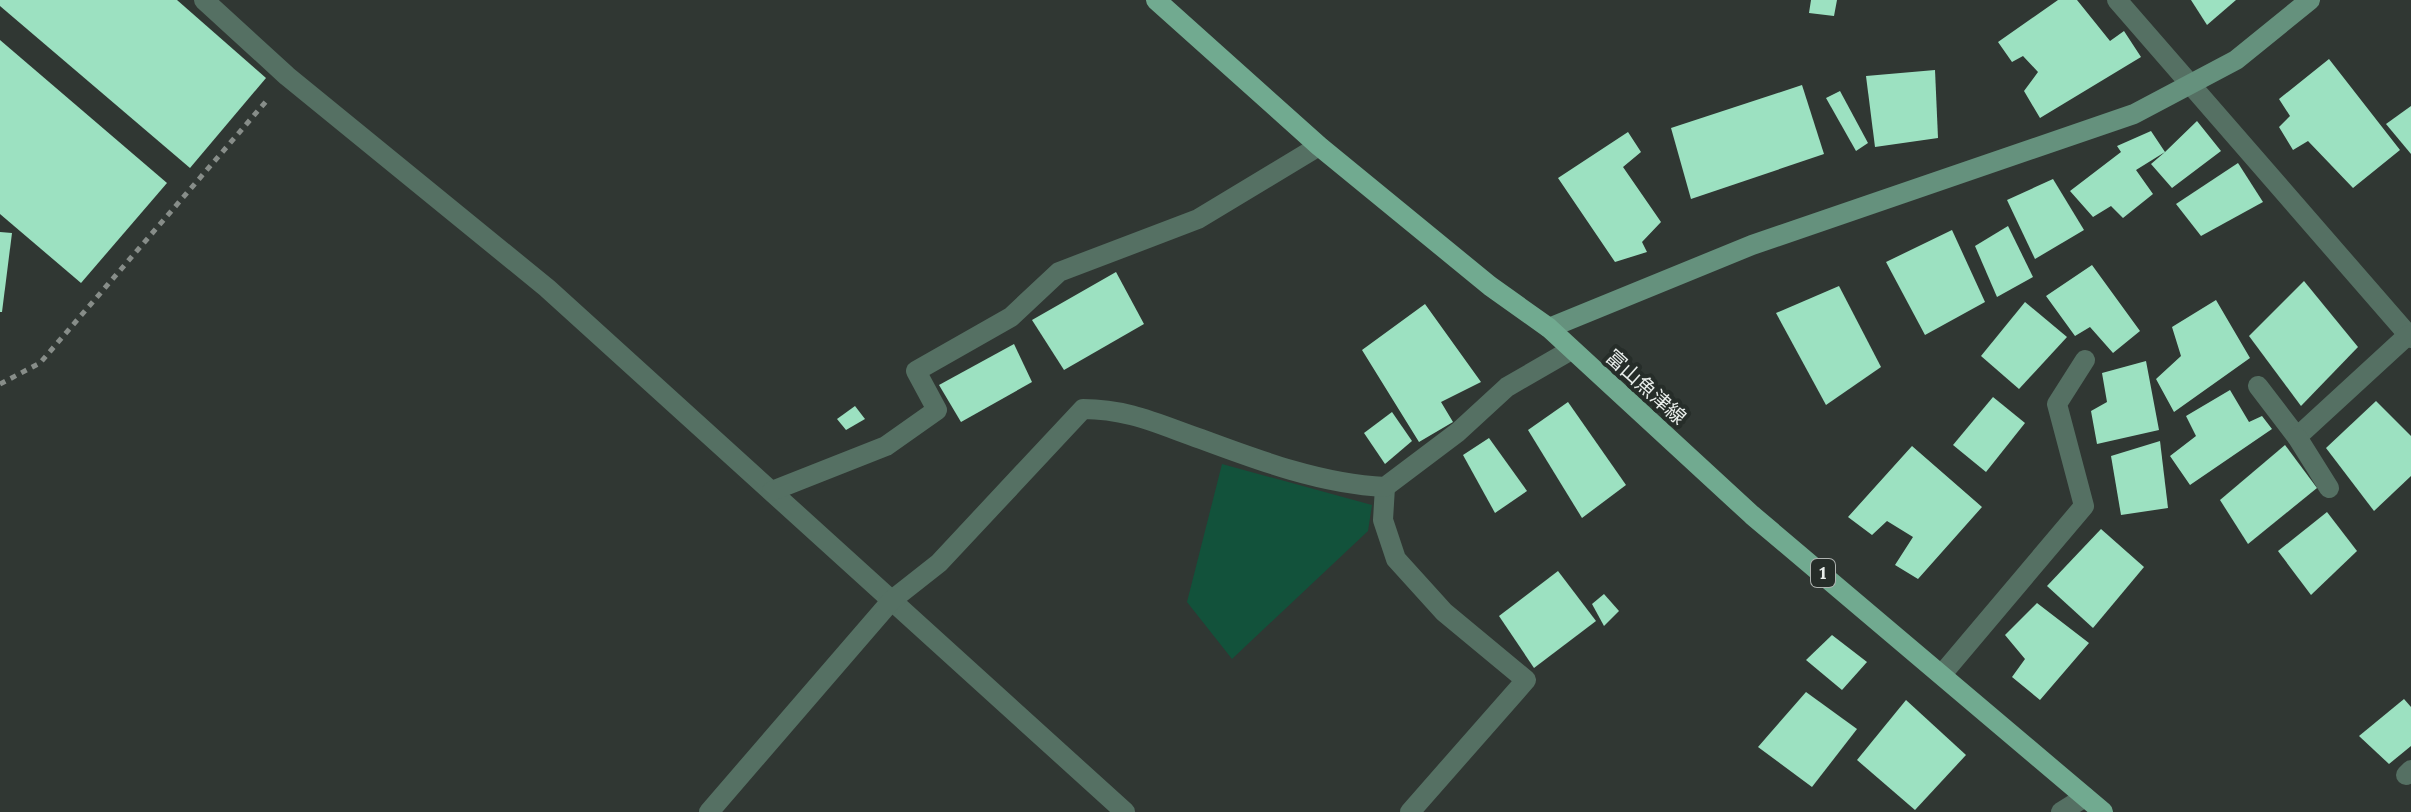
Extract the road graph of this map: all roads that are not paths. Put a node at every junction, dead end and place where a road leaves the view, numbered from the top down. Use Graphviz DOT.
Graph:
graph roads {
  1 [pos="204,0"];
  2 [pos="2117,0"];
  3 [pos="2310,0"];
  4 [pos="1168,4"];
  5 [pos="2192,84"];
  6 [pos="1319,146"];
  7 [pos="1549,328"];
  8 [pos="2410,337"];
  9 [pos="1571,350"];
  10 [pos="2085,360"];
  11 [pos="2258,386"];
  12 [pos="2297,437"];
  13 [pos="1385,487"];
  14 [pos="2329,488"];
  15 [pos="772,491"];
  16 [pos="892,600"];
  17 [pos="1943,673"];
  18 [pos="2085,797"];
  19 [pos="709,812"];
  20 [pos="1125,812"];
  21 [pos="1410,812"];
  22 [pos="2061,812"];
  23 [pos="2103,812"];
  1 -- 15 [label="street"];
  2 -- 5 [label="street"];
  3 -- 5 [label="street"];
  4 -- 6 [label="main road, 富山魚津線 / 1"];
  5 -- 7 [label="street"];
  5 -- 8 [label="street"];
  6 -- 7 [label="main road, 富山魚津線 / 1"];
  6 -- 15 [label="street"];
  7 -- 9 [label="main road, 富山魚津線 / 1"];
  8 -- 12 [label="street"];
  9 -- 13 [label="street"];
  9 -- 17 [label="main road, 富山魚津線 / 1"];
  10 -- 17 [label="street"];
  11 -- 12 [label="street"];
  12 -- 14 [label="street"];
  13 -- 16 [label="street"];
  13 -- 21 [label="street"];
  15 -- 16 [label="street"];
  16 -- 19 [label="street"];
  16 -- 20 [label="street"];
  17 -- 18 [label="main road, 富山魚津線 / 1"];
  18 -- 22 [label="street"];
  18 -- 23 [label="main road, 富山魚津線 / 1"];
}
